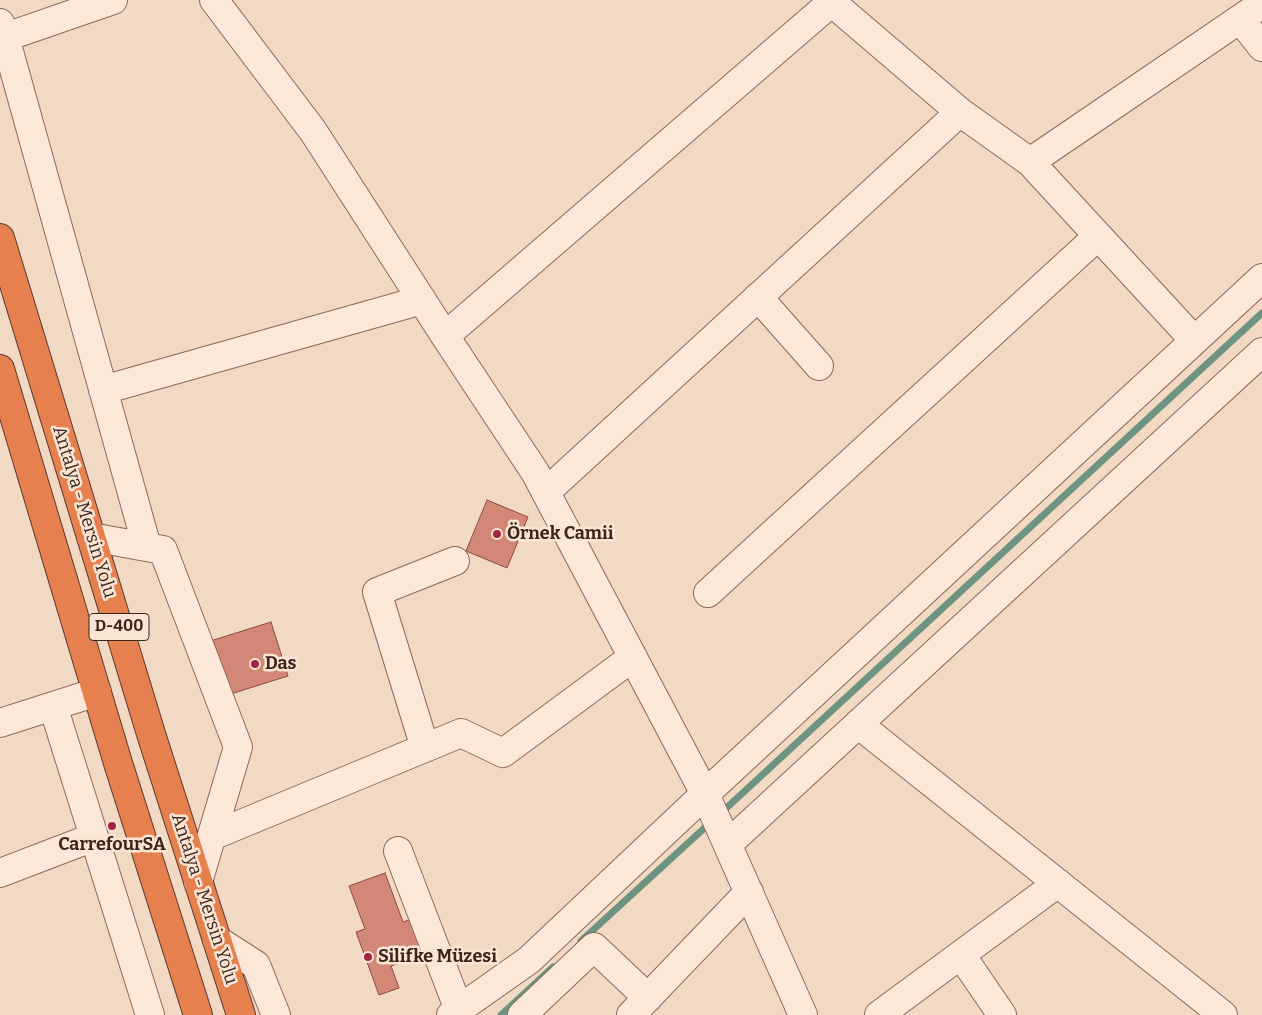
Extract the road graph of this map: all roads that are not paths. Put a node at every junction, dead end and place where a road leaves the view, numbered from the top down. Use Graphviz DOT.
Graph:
graph roads {
  1 [pos="113,0"];
  2 [pos="214,0"];
  3 [pos="831,1"];
  4 [pos="1251,11"];
  5 [pos="2,33"];
  6 [pos="1262,47"];
  7 [pos="960,112"];
  8 [pos="1030,162"];
  9 [pos="1098,236"];
  10 [pos="0,238"];
  11 [pos="1262,278"];
  12 [pos="758,297"];
  13 [pos="422,300"];
  14 [pos="445,336"];
  15 [pos="1194,340"];
  16 [pos="1262,352"];
  17 [pos="819,366"];
  18 [pos="0,369"];
  19 [pos="103,390"];
  20 [pos="546,492"];
  21 [pos="91,537"];
  22 [pos="147,547"];
  23 [pos="456,561"];
  24 [pos="708,593"];
  25 [pos="633,657"];
  26 [pos="97,692"];
  27 [pos="53,706"];
  28 [pos="0,723"];
  29 [pos="858,724"];
  30 [pos="425,748"];
  31 [pos="705,794"];
  32 [pos="212,836"];
  33 [pos="94,837"];
  34 [pos="728,844"];
  35 [pos="398,851"];
  36 [pos="0,872"];
  37 [pos="198,882"];
  38 [pos="1058,884"];
  39 [pos="749,892"];
  40 [pos="217,940"];
  41 [pos="961,955"];
  42 [pos="639,1006"];
  43 [pos="455,1012"];
  44 [pos="150,1015"];
  45 [pos="198,1015"];
  46 [pos="241,1015"];
  47 [pos="276,1015"];
  48 [pos="522,1015"];
  49 [pos="803,1015"];
  50 [pos="879,1015"];
  51 [pos="1002,1015"];
  52 [pos="1223,1015"];
  1 -- 5 [label="street"];
  2 -- 13 [label="street"];
  3 -- 7 [label="street"];
  3 -- 14 [label="street"];
  4 -- 6 [label="street"];
  4 -- 8 [label="street"];
  5 -- 19 [label="street"];
  7 -- 8 [label="street"];
  7 -- 12 [label="street"];
  8 -- 9 [label="street"];
  9 -- 15 [label="street"];
  9 -- 24 [label="street"];
  10 -- 21 [label="highway, Antalya - Mersin Yolu / D-400"];
  11 -- 15 [label="street"];
  12 -- 17 [label="street"];
  12 -- 20 [label="street"];
  13 -- 14 [label="street"];
  13 -- 19 [label="street"];
  14 -- 20 [label="street"];
  15 -- 31 [label="street"];
  16 -- 29 [label="street"];
  18 -- 26 [label="highway, D-400"];
  19 -- 22 [label="street"];
  20 -- 25 [label="street"];
  21 -- 22 [label="street"];
  21 -- 37 [label="highway, Antalya - Mersin Yolu / D-400"];
  22 -- 32 [label="street"];
  23 -- 30 [label="street"];
  25 -- 30 [label="street"];
  25 -- 31 [label="street"];
  26 -- 27 [label="street"];
  26 -- 45 [label="highway, D-400"];
  27 -- 28 [label="street"];
  27 -- 33 [label="street"];
  29 -- 34 [label="street"];
  29 -- 38 [label="street"];
  30 -- 32 [label="street"];
  31 -- 34 [label="street"];
  31 -- 43 [label="street"];
  32 -- 37 [label="street"];
  33 -- 36 [label="street"];
  33 -- 44 [label="street"];
  34 -- 39 [label="street"];
  35 -- 43 [label="street"];
  37 -- 40 [label="highway, Antalya - Mersin Yolu / D-400"];
  38 -- 41 [label="street"];
  38 -- 52 [label="street"];
  39 -- 42 [label="street"];
  39 -- 49 [label="street"];
  40 -- 46 [label="highway, Antalya - Mersin Yolu / D-400"];
  40 -- 47 [label="street"];
  41 -- 50 [label="street"];
  41 -- 51 [label="street"];
  42 -- 48 [label="street"];
}
